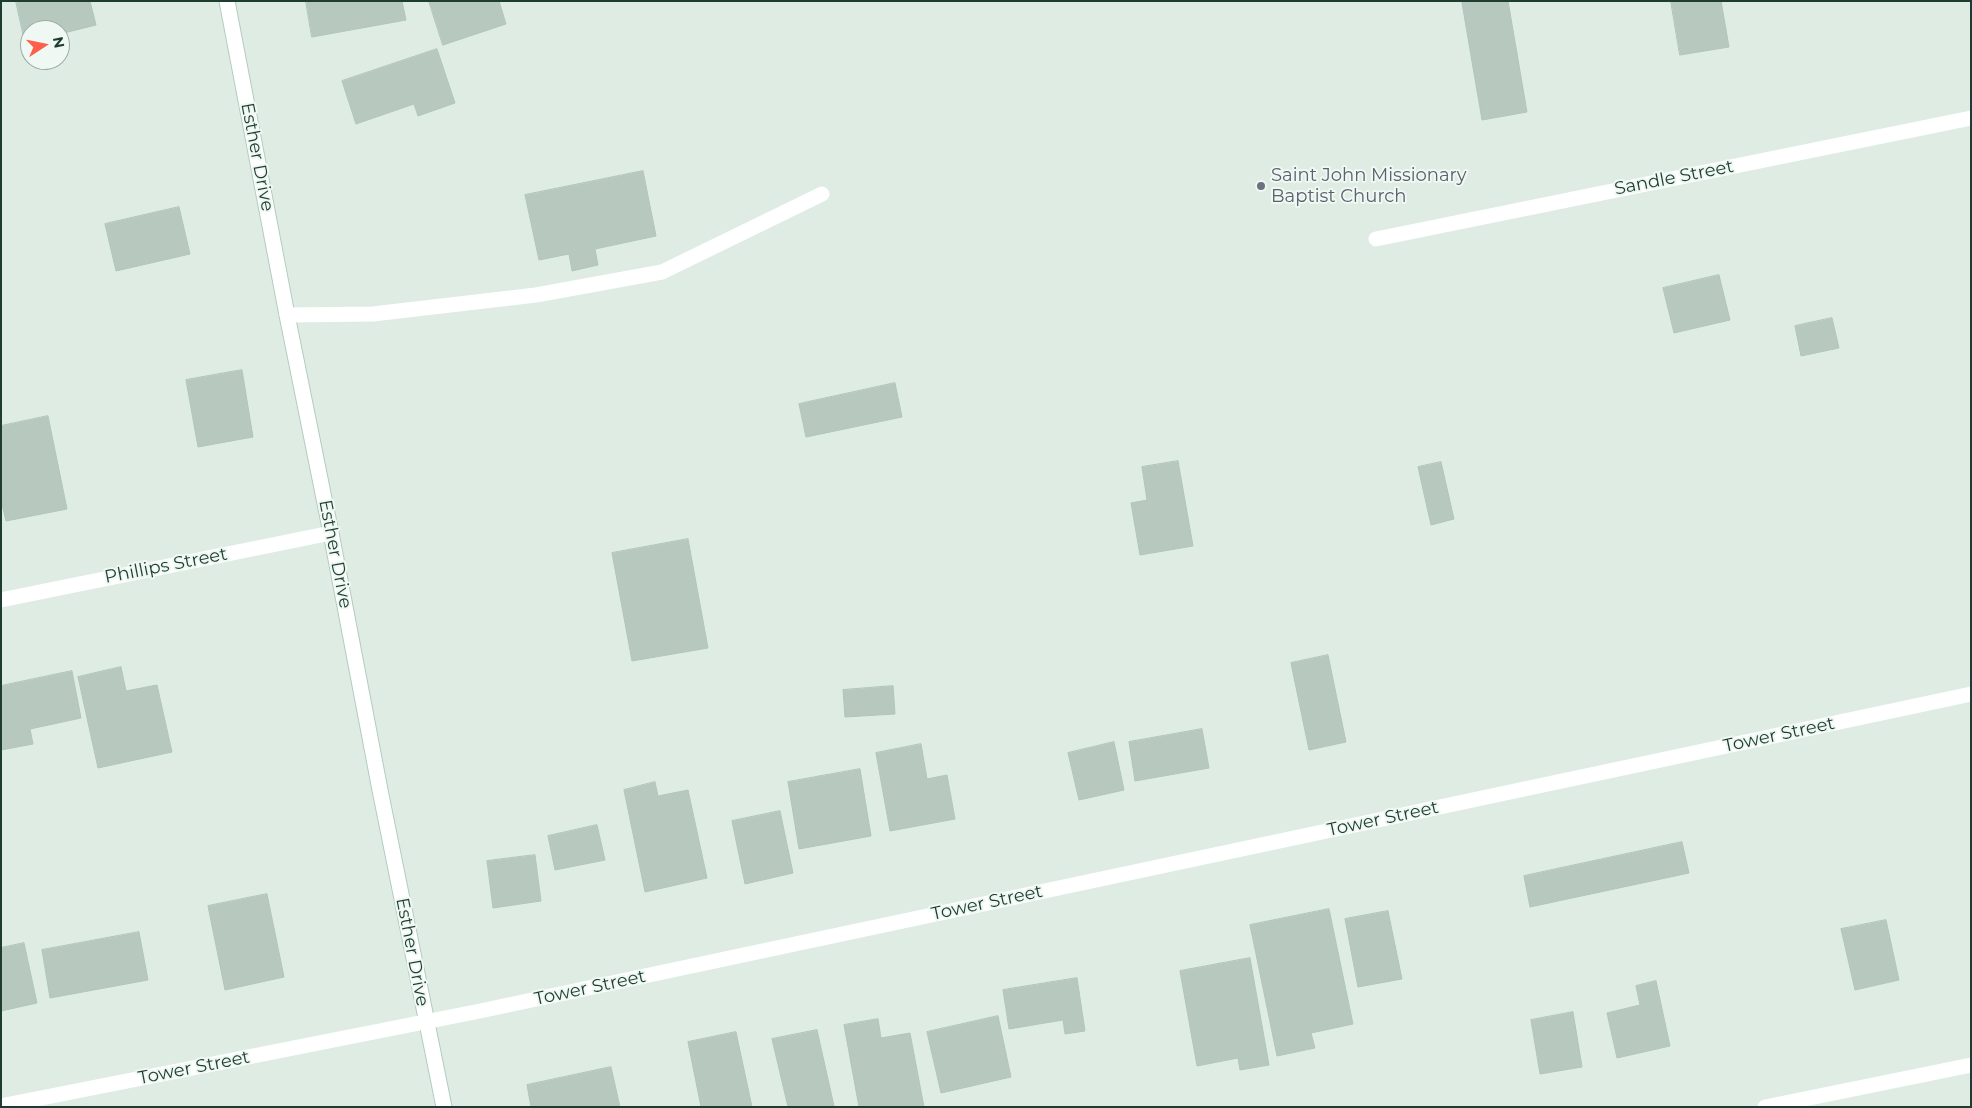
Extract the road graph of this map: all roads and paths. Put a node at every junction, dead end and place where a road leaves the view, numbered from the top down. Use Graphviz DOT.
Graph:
graph roads {
  1 [pos="227,1"];
  2 [pos="1971,118"];
  3 [pos="822,194"];
  4 [pos="1376,238"];
  5 [pos="287,315"];
  6 [pos="331,533"];
  7 [pos="1,600"];
  8 [pos="1971,694"];
  9 [pos="426,1022"];
  10 [pos="1971,1065"];
  11 [pos="1,1106"];
  12 [pos="444,1107"];
  13 [pos="1765,1107"];
  1 -- 5 [label="street, Esther Drive"];
  2 -- 4 [label="street, Sandle Street"];
  3 -- 5 [label="street"];
  5 -- 6 [label="street, Esther Drive"];
  6 -- 7 [label="street, Phillips Street"];
  6 -- 9 [label="street, Esther Drive"];
  8 -- 9 [label="street, Tower Street"];
  9 -- 11 [label="street, Tower Street"];
  9 -- 12 [label="street, Esther Drive"];
  10 -- 13 [label="street"];
}
